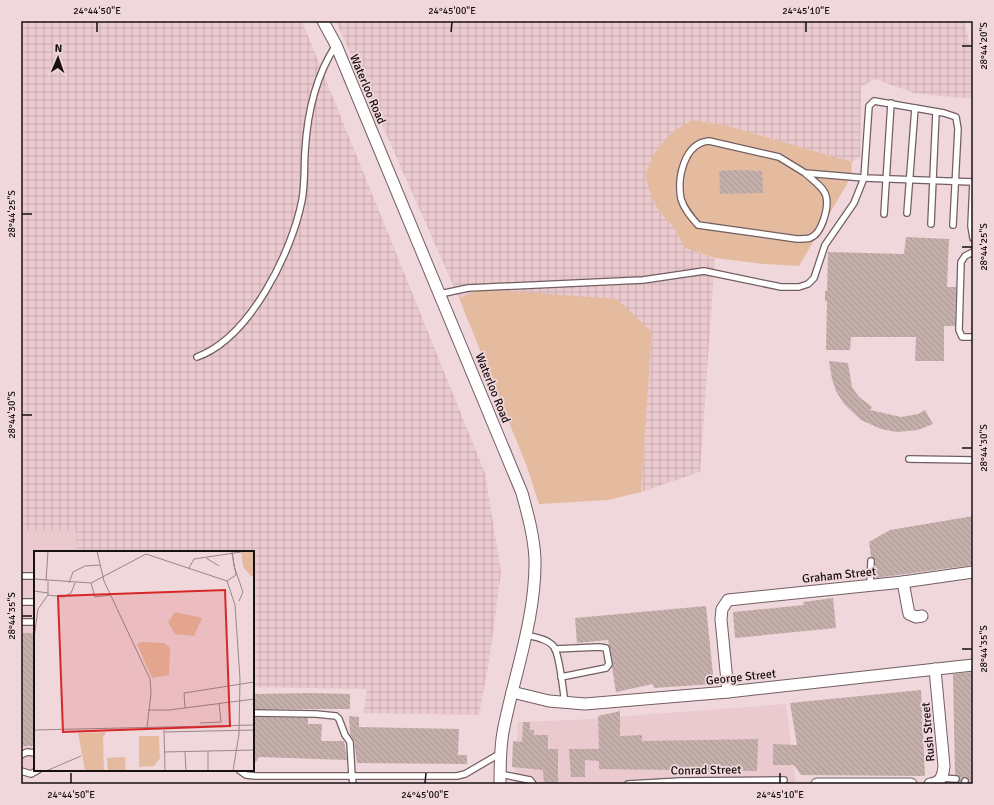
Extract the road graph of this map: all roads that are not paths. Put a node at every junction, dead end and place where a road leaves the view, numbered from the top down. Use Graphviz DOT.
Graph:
graph roads {
  1 [pos="323,21"];
  2 [pos="336,45"];
  3 [pos="891,103"];
  4 [pos="915,108"];
  5 [pos="936,112"];
  6 [pos="805,173"];
  7 [pos="864,178"];
  8 [pos="886,179"];
  9 [pos="910,180"];
  10 [pos="933,181"];
  11 [pos="955,181"];
  12 [pos="973,182"];
  13 [pos="907,213"];
  14 [pos="884,214"];
  15 [pos="931,224"];
  16 [pos="953,225"];
  17 [pos="973,238"];
  18 [pos="973,252"];
  19 [pos="440,294"];
  20 [pos="973,337"];
  21 [pos="197,357"];
  22 [pos="909,459"];
  23 [pos="973,460"];
  24 [pos="871,561"];
  25 [pos="973,572"];
  26 [pos="21,576"];
  27 [pos="34,576"];
  28 [pos="903,582"];
  29 [pos="870,585"];
  30 [pos="21,602"];
  31 [pos="34,602"];
  32 [pos="922,616"];
  33 [pos="21,622"];
  34 [pos="34,622"];
  35 [pos="526,635"];
  36 [pos="555,649"];
  37 [pos="973,665"];
  38 [pos="935,669"];
  39 [pos="561,677"];
  40 [pos="512,692"];
  41 [pos="728,692"];
  42 [pos="565,703"];
  43 [pos="254,713"];
  44 [pos="34,753"];
  45 [pos="501,753"];
  46 [pos="21,755"];
  47 [pos="21,771"];
  48 [pos="36,771"];
  49 [pos="240,771"];
  50 [pos="352,776"];
  51 [pos="942,778"];
  52 [pos="500,779"];
  53 [pos="956,779"];
  54 [pos="784,780"];
  55 [pos="353,784"];
  56 [pos="534,784"];
  57 [pos="628,784"];
  58 [pos="817,784"];
  59 [pos="911,784"];
  60 [pos="930,784"];
  1 -- 2 [label="street, Waterloo Road"];
  2 -- 19 [label="street, Waterloo Road"];
  2 -- 21 [label="lane"];
  3 -- 4 [label="lane"];
  3 -- 7 [label="lane"];
  3 -- 8 [label="lane"];
  4 -- 5 [label="lane"];
  4 -- 9 [label="lane"];
  5 -- 10 [label="lane"];
  5 -- 11 [label="lane"];
  6 -- 6 [label="lane"];
  6 -- 7 [label="lane"];
  7 -- 8 [label="lane"];
  7 -- 19 [label="lane"];
  8 -- 9 [label="lane"];
  8 -- 14 [label="lane"];
  9 -- 10 [label="lane"];
  9 -- 13 [label="lane"];
  10 -- 11 [label="lane"];
  10 -- 15 [label="lane"];
  11 -- 12 [label="lane"];
  11 -- 16 [label="lane"];
  12 -- 17 [label="lane"];
  18 -- 20 [label="lane"];
  19 -- 35 [label="street, Waterloo Road"];
  22 -- 23 [label="lane"];
  24 -- 29 [label="lane"];
  25 -- 28 [label="street, Graham Street"];
  26 -- 27 [label="lane"];
  28 -- 29 [label="street, Graham Street"];
  28 -- 32 [label="street"];
  29 -- 41 [label="street, Graham Street"];
  30 -- 31 [label="lane"];
  33 -- 34 [label="lane"];
  35 -- 36 [label="lane"];
  35 -- 40 [label="street, Waterloo Road"];
  36 -- 39 [label="lane"];
  36 -- 39 [label="lane"];
  37 -- 38 [label="street, George Street"];
  38 -- 41 [label="street, George Street"];
  38 -- 51 [label="street, Rush Street"];
  39 -- 42 [label="lane"];
  40 -- 42 [label="street, George Street"];
  40 -- 45 [label="street, Waterloo Road"];
  41 -- 42 [label="street, George Street"];
  43 -- 50 [label="lane"];
  44 -- 46 [label="lane"];
  45 -- 50 [label="lane"];
  45 -- 52 [label="street, Waterloo Road"];
  47 -- 48 [label="lane"];
  49 -- 50 [label="lane"];
  50 -- 55 [label="lane"];
  51 -- 53 [label="lane"];
  51 -- 60 [label="street, Rush Street"];
  52 -- 56 [label="lane"];
  54 -- 57 [label="lane, Conrad Street"];
  58 -- 59 [label="street"];
}
